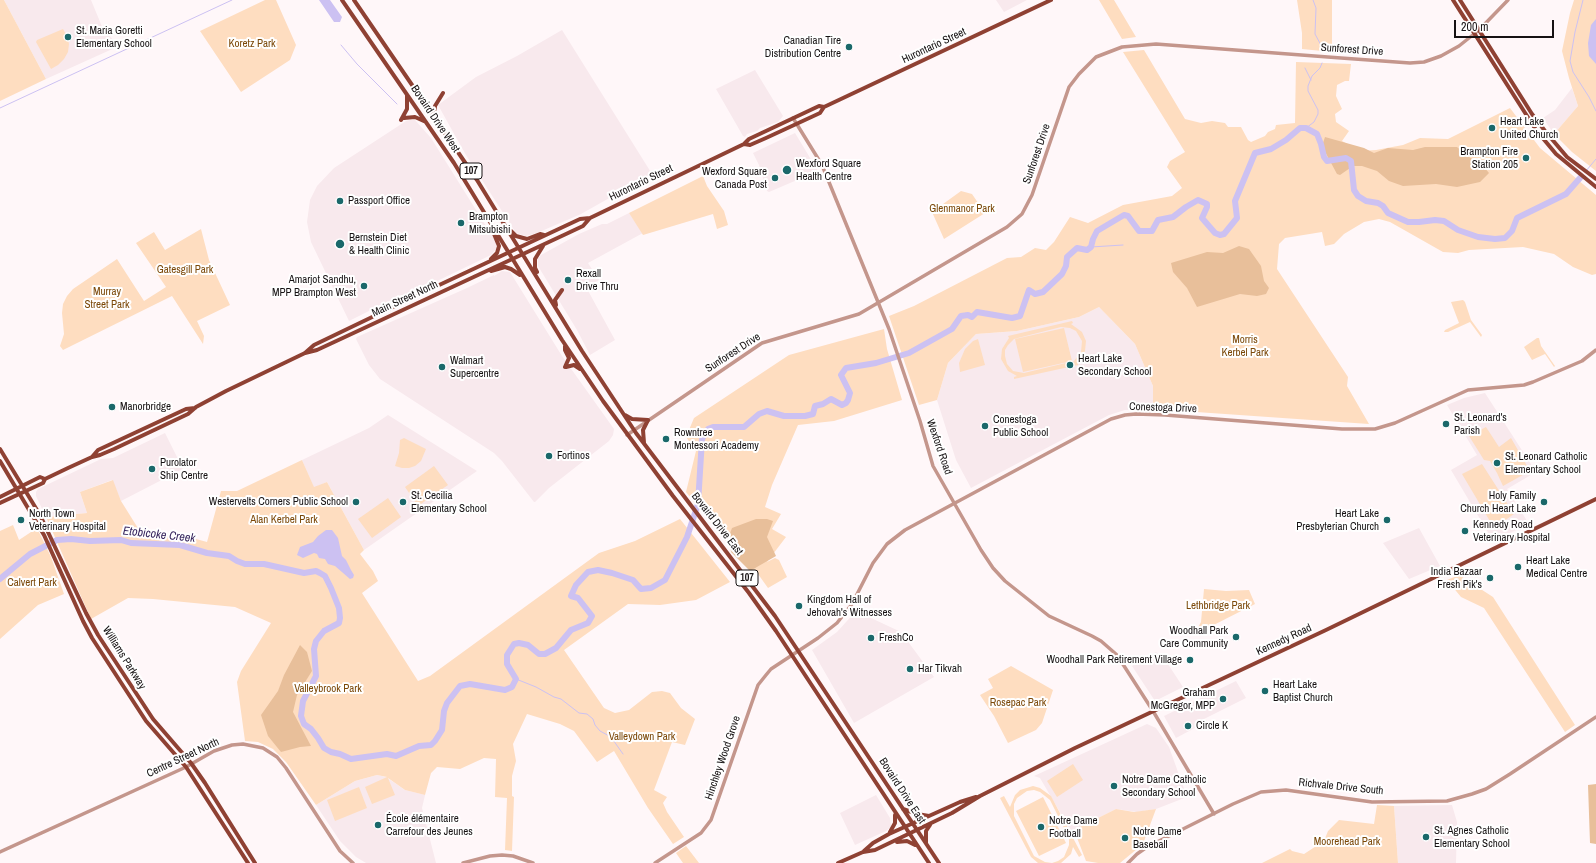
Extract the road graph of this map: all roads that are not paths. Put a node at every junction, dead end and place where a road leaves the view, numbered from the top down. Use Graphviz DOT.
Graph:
graph roads {
  1 [pos="342,0"];
  2 [pos="354,0"];
  3 [pos="1051,0"];
  4 [pos="1453,0"];
  5 [pos="1460,0"];
  6 [pos="1508,0"];
  7 [pos="1479,30"];
  8 [pos="1475,34"];
  9 [pos="406,92"];
  10 [pos="443,93"];
  11 [pos="824,107"];
  12 [pos="434,118"];
  13 [pos="793,118"];
  14 [pos="426,122"];
  15 [pos="796,124"];
  16 [pos="744,144"];
  17 [pos="1596,179"];
  18 [pos="1596,187"];
  19 [pos="590,218"];
  20 [pos="506,226"];
  21 [pos="494,230"];
  22 [pos="545,235"];
  23 [pos="546,244"];
  24 [pos="519,247"];
  25 [pos="508,252"];
  26 [pos="523,254"];
  27 [pos="512,260"];
  28 [pos="484,264"];
  29 [pos="487,271"];
  30 [pos="524,278"];
  31 [pos="540,282"];
  32 [pos="562,290"];
  33 [pos="878,302"];
  34 [pos="557,309"];
  35 [pos="565,345"];
  36 [pos="1596,350"];
  37 [pos="305,353"];
  38 [pos="585,375"];
  39 [pos="624,414"];
  40 [pos="648,420"];
  41 [pos="634,430"];
  42 [pos="627,435"];
  43 [pos="645,445"];
  44 [pos="0,449"];
  45 [pos="0,461"];
  46 [pos="45,479"];
  47 [pos="23,486"];
  48 [pos="18,488"];
  49 [pos="26,491"];
  50 [pos="21,494"];
  51 [pos="0,497"];
  52 [pos="1596,499"];
  53 [pos="0,503"];
  54 [pos="954,503"];
  55 [pos="54,551"];
  56 [pos="798,650"];
  57 [pos="791,655"];
  58 [pos="1153,711"];
  59 [pos="1596,717"];
  60 [pos="191,764"];
  61 [pos="186,767"];
  62 [pos="980,796"];
  63 [pos="903,808"];
  64 [pos="893,809"];
  65 [pos="1214,814"];
  66 [pos="930,816"];
  67 [pos="931,823"];
  68 [pos="913,824"];
  69 [pos="905,827"];
  70 [pos="917,830"];
  71 [pos="889,834"];
  72 [pos="909,834"];
  73 [pos="889,844"];
  74 [pos="926,845"];
  75 [pos="918,848"];
  76 [pos="0,852"];
  77 [pos="864,852"];
  78 [pos="248,863"];
  79 [pos="256,863"];
  80 [pos="353,863"];
  81 [pos="463,863"];
  82 [pos="533,863"];
  83 [pos="655,863"];
  84 [pos="838,863"];
  85 [pos="929,863"];
  86 [pos="939,863"];
  87 [pos="1128,863"];
  1 -- 9 [label="main road, Bovaird Drive West / 107"];
  2 -- 12 [label="main road, Bovaird Drive West / 107"];
  3 -- 11 [label="main road, Hurontario Street"];
  4 -- 8 [label="main road"];
  5 -- 7 [label="main road"];
  6 -- 7 [label="street, Sunforest Drive"];
  7 -- 8 [label="street, Sunforest Drive"];
  7 -- 17 [label="main road"];
  8 -- 18 [label="main road"];
  8 -- 33 [label="street, Sunforest Drive"];
  9 -- 14 [label="main road, Bovaird Drive West / 107"];
  9 -- 14 [label="main road"];
  10 -- 12 [label="main road"];
  11 -- 13 [label="main road, Hurontario Street"];
  11 -- 15 [label="main road, Hurontario Street"];
  12 -- 20 [label="main road, Bovaird Drive West / 107"];
  13 -- 15 [label="street, Wexford Road"];
  13 -- 16 [label="main road, Hurontario Street"];
  14 -- 21 [label="main road, Bovaird Drive West / 107"];
  15 -- 16 [label="main road, Hurontario Street"];
  15 -- 33 [label="street, Wexford Road"];
  16 -- 19 [label="main road, Hurontario Street"];
  19 -- 22 [label="main road, Hurontario Street"];
  19 -- 23 [label="main road, Hurontario Street"];
  20 -- 22 [label="main road"];
  20 -- 24 [label="main road, Bovaird Drive West / 107"];
  21 -- 25 [label="main road, Bovaird Drive West / 107"];
  21 -- 28 [label="main road"];
  22 -- 24 [label="main road, Hurontario Street"];
  23 -- 26 [label="main road, Hurontario Street"];
  23 -- 31 [label="main road"];
  24 -- 25 [label="main road, Hurontario Street"];
  24 -- 26 [label="main road, 107"];
  25 -- 27 [label="main road, 107"];
  25 -- 28 [label="main road, Main Street North"];
  26 -- 27 [label="main road, Hurontario Street"];
  26 -- 31 [label="main road, Bovaird Drive East / 107"];
  27 -- 29 [label="main road, Main Street North"];
  27 -- 30 [label="main road, Bovaird Drive East / 107"];
  28 -- 37 [label="main road, Main Street North"];
  29 -- 30 [label="main road"];
  29 -- 37 [label="main road, Main Street North"];
  30 -- 35 [label="main road, Bovaird Drive East / 107"];
  31 -- 34 [label="main road, Bovaird Drive East / 107"];
  32 -- 34 [label="main road"];
  33 -- 40 [label="street, Sunforest Drive"];
  33 -- 54 [label="street, Wexford Road"];
  34 -- 39 [label="main road, Bovaird Drive East / 107"];
  35 -- 38 [label="main road, Bovaird Drive East / 107"];
  35 -- 38 [label="main road"];
  36 -- 54 [label="street, Conestoga Drive"];
  37 -- 46 [label="main road, Main Street North"];
  38 -- 42 [label="main road, Bovaird Drive East / 107"];
  39 -- 40 [label="main road"];
  39 -- 41 [label="main road, Bovaird Drive East / 107"];
  40 -- 41 [label="street, Sunforest Drive"];
  40 -- 43 [label="main road"];
  41 -- 42 [label="street, Sunforest Drive"];
  41 -- 43 [label="main road, Bovaird Drive East / 107"];
  42 -- 57 [label="main road, Bovaird Drive East / 107"];
  43 -- 56 [label="main road, Bovaird Drive East / 107"];
  44 -- 47 [label="main road, Williams Parkway"];
  45 -- 48 [label="main road, Williams Parkway"];
  46 -- 47 [label="main road, Main Street North"];
  46 -- 49 [label="main road, Main Street North"];
  47 -- 48 [label="main road, Main Street North"];
  47 -- 49 [label="main road, Williams Parkway"];
  48 -- 50 [label="main road, Williams Parkway"];
  48 -- 51 [label="main road, Main Street North"];
  49 -- 50 [label="main road, Main Street North"];
  49 -- 55 [label="main road, Williams Parkway"];
  50 -- 53 [label="main road, Main Street North"];
  50 -- 55 [label="main road, Williams Parkway"];
  52 -- 58 [label="main road, Kennedy Road"];
  54 -- 56 [label="street, Conestoga Drive"];
  54 -- 58 [label="street, Wexford Road"];
  55 -- 60 [label="main road, Williams Parkway"];
  55 -- 61 [label="main road, Williams Parkway"];
  56 -- 57 [label="street, Hinchley Wood Grove"];
  56 -- 63 [label="main road, Bovaird Drive East / 107"];
  57 -- 64 [label="main road, Bovaird Drive East / 107"];
  57 -- 83 [label="street, Hinchley Wood Grove"];
  58 -- 62 [label="main road, Kennedy Road"];
  58 -- 65 [label="street, Wexford Road"];
  59 -- 65 [label="street, Richvale Drive South"];
  60 -- 61 [label="street, Centre Street North"];
  60 -- 79 [label="main road, Williams Parkway"];
  60 -- 80 [label="street, Centre Street North"];
  61 -- 76 [label="street, Centre Street North"];
  61 -- 78 [label="main road, Williams Parkway"];
  62 -- 66 [label="main road"];
  62 -- 67 [label="main road"];
  63 -- 66 [label="main road"];
  63 -- 68 [label="main road, Bovaird Drive East / 107"];
  64 -- 69 [label="main road, Bovaird Drive East / 107"];
  64 -- 71 [label="main road"];
  65 -- 87 [label="street, Richvale Drive South"];
  66 -- 68 [label="main road"];
  67 -- 70 [label="main road"];
  67 -- 74 [label="main road"];
  68 -- 69 [label="main road"];
  68 -- 70 [label="main road, Bovaird Drive East / 107"];
  69 -- 71 [label="main road"];
  69 -- 72 [label="main road, Bovaird Drive East / 107"];
  70 -- 72 [label="main road"];
  70 -- 74 [label="main road, Bovaird Drive East / 107"];
  71 -- 77 [label="main road"];
  72 -- 73 [label="main road"];
  72 -- 75 [label="main road, Bovaird Drive East / 107"];
  73 -- 75 [label="main road"];
  73 -- 77 [label="main road"];
  74 -- 86 [label="main road, Bovaird Drive East / 107"];
  75 -- 85 [label="main road, Bovaird Drive East / 107"];
  77 -- 84 [label="main road"];
  81 -- 82 [label="street"];
}
